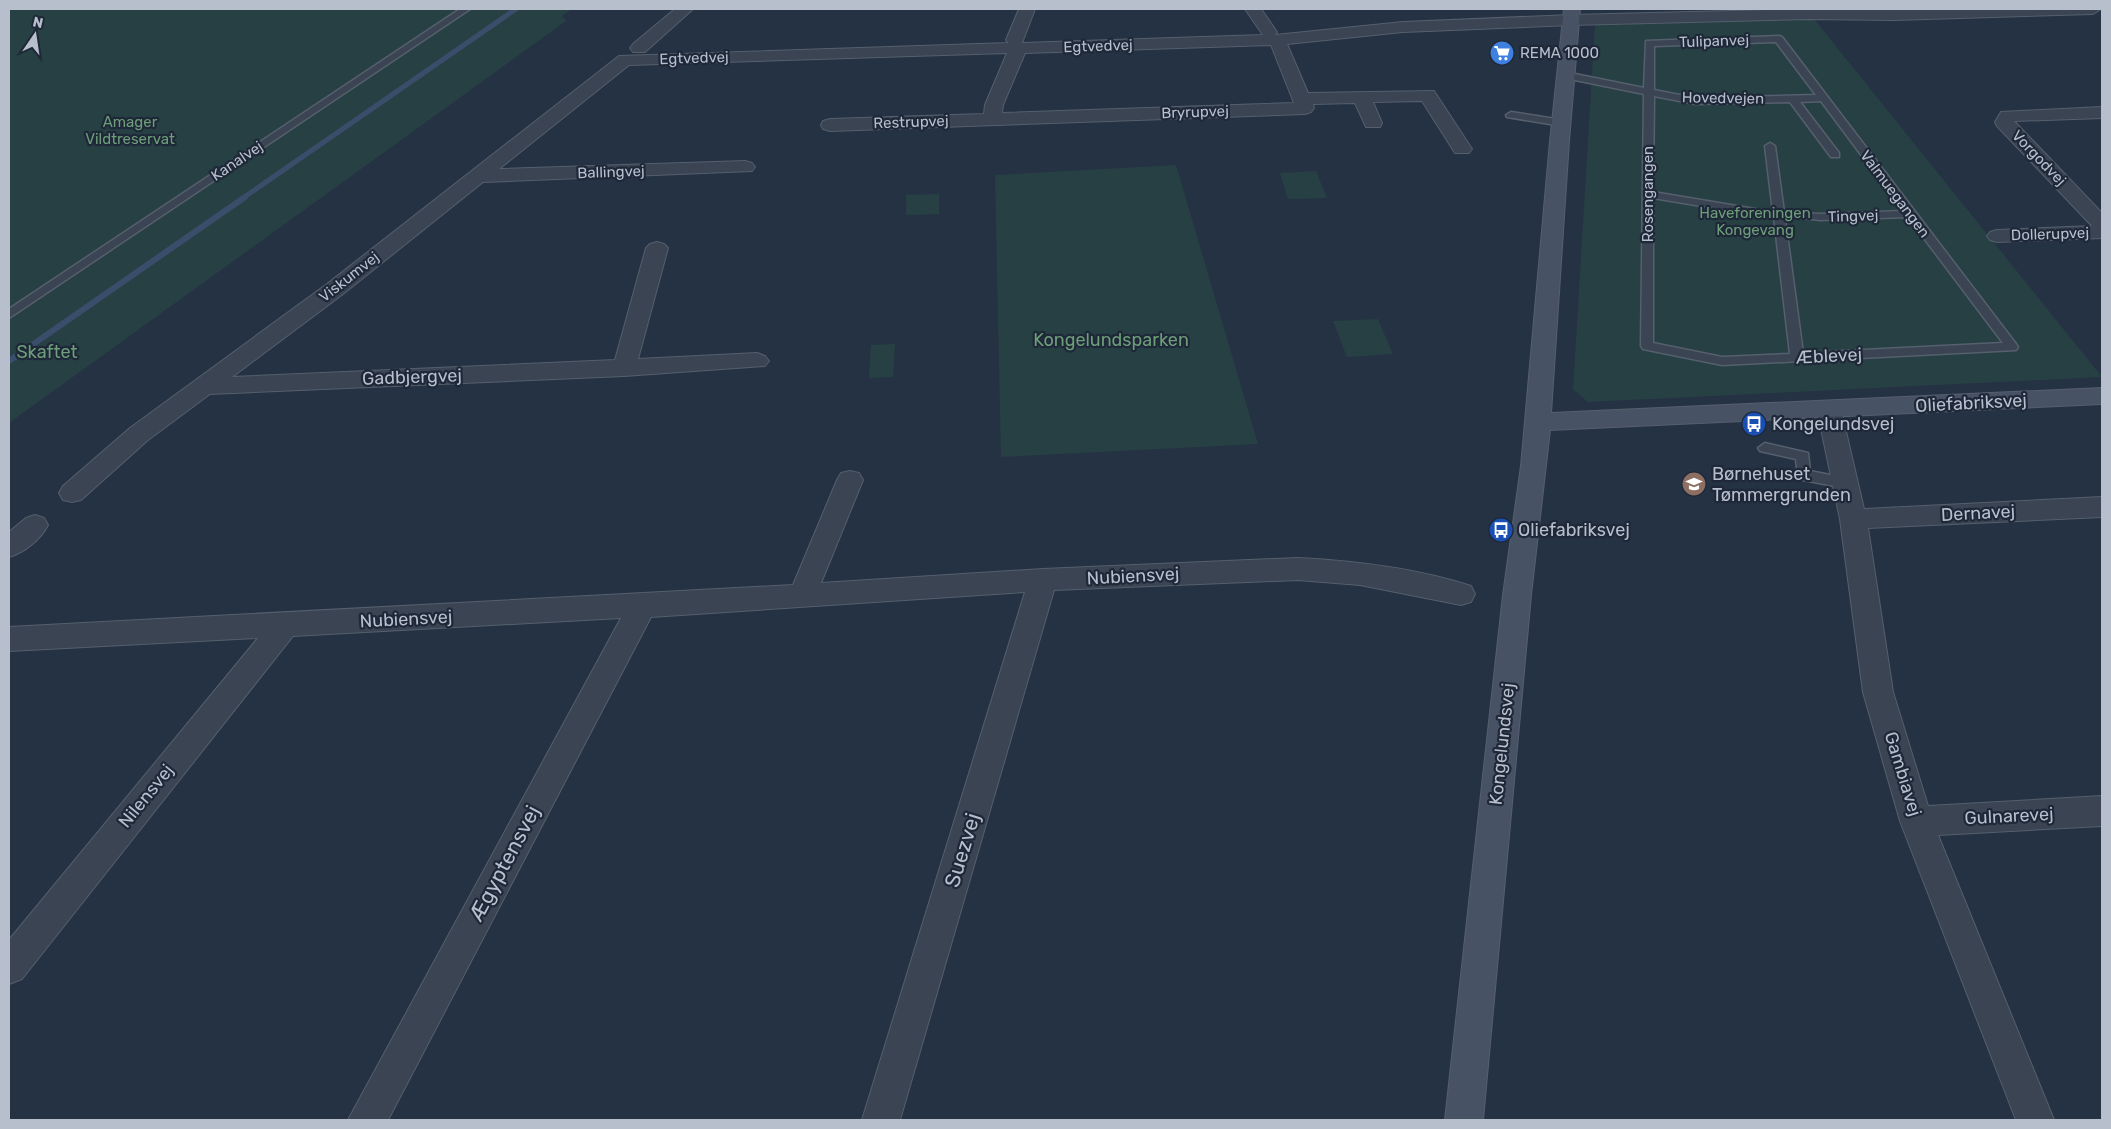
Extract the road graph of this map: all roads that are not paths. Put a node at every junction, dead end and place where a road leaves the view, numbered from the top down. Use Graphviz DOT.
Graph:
graph roads {
  1 [pos="466,9"];
  2 [pos="685,9"];
  3 [pos="1027,9"];
  4 [pos="1254,9"];
  5 [pos="2093,9"];
  6 [pos="1753,12"];
  7 [pos="1572,14"];
  8 [pos="1273,36"];
  9 [pos="1779,39"];
  10 [pos="1649,43"];
  11 [pos="1016,44"];
  12 [pos="632,54"];
  13 [pos="1565,75"];
  14 [pos="1649,92"];
  15 [pos="1362,97"];
  16 [pos="1823,98"];
  17 [pos="1302,99"];
  18 [pos="1793,99"];
  19 [pos="2102,112"];
  20 [pos="1512,115"];
  21 [pos="1076,116"];
  22 [pos="992,119"];
  23 [pos="1562,122"];
  24 [pos="1373,123"];
  25 [pos="830,125"];
  26 [pos="1770,146"];
  27 [pos="1462,150"];
  28 [pos="1835,155"];
  29 [pos="745,167"];
  30 [pos="477,176"];
  31 [pos="1648,194"];
  32 [pos="1910,214"];
  33 [pos="1779,216"];
  34 [pos="2102,225"];
  35 [pos="2102,232"];
  36 [pos="1997,236"];
  37 [pos="657,248"];
  38 [pos="9,314"];
  39 [pos="1647,346"];
  40 [pos="2012,347"];
  41 [pos="1796,357"];
  42 [pos="757,361"];
  43 [pos="624,368"];
  44 [pos="201,386"];
  45 [pos="2102,396"];
  46 [pos="1829,410"];
  47 [pos="1539,422"];
  48 [pos="1765,448"];
  49 [pos="850,480"];
  50 [pos="1845,483"];
  51 [pos="72,492"];
  52 [pos="2102,507"];
  53 [pos="1853,519"];
  54 [pos="35,525"];
  55 [pos="9,547"];
  56 [pos="1043,580"];
  57 [pos="1462,594"];
  58 [pos="802,596"];
  59 [pos="642,606"];
  60 [pos="284,626"];
  61 [pos="9,639"];
  62 [pos="2102,811"];
  63 [pos="1916,821"];
  64 [pos="9,967"];
  65 [pos="367,1120"];
  66 [pos="881,1120"];
  67 [pos="1464,1120"];
  68 [pos="2035,1120"];
  1 -- 38 [label="lane, Kanalvej"];
  2 -- 12 [label="street, Viskumvej"];
  3 -- 11 [label="street"];
  4 -- 8 [label="street"];
  5 -- 6 [label="street, Egtvedvej"];
  6 -- 7 [label="street, Egtvedvej"];
  7 -- 8 [label="street, Egtvedvej"];
  7 -- 13 [label="street, Kongelundsvej"];
  8 -- 11 [label="street, Egtvedvej"];
  8 -- 17 [label="street"];
  9 -- 10 [label="lane, Tulipanvej"];
  9 -- 16 [label="lane, Valmuegangen"];
  10 -- 14 [label="lane, Rosengangen"];
  11 -- 12 [label="street, Egtvedvej"];
  11 -- 22 [label="street"];
  12 -- 30 [label="street, Viskumvej"];
  13 -- 14 [label="lane, Hovedvejen"];
  13 -- 23 [label="street, Kongelundsvej"];
  14 -- 18 [label="lane, Hovedvejen"];
  14 -- 31 [label="lane, Rosengangen"];
  15 -- 17 [label="street"];
  15 -- 24 [label="street"];
  15 -- 27 [label="street"];
  16 -- 18 [label="lane, Hovedvejen"];
  16 -- 32 [label="lane, Valmuegangen"];
  17 -- 21 [label="street, Bryrupvej"];
  18 -- 28 [label="lane"];
  19 -- 34 [label="street, Vorgodvej"];
  20 -- 23 [label="lane"];
  21 -- 22 [label="street, Restrupvej"];
  22 -- 25 [label="street, Restrupvej"];
  23 -- 47 [label="street, Kongelundsvej"];
  26 -- 33 [label="lane"];
  29 -- 30 [label="street, Ballingvej"];
  30 -- 44 [label="street, Viskumvej"];
  31 -- 33 [label="lane, Tingvej"];
  31 -- 39 [label="lane, Rosengangen"];
  32 -- 33 [label="lane, Tingvej"];
  32 -- 40 [label="lane, Valmuegangen"];
  33 -- 41 [label="lane"];
  35 -- 36 [label="street, Dollerupvej"];
  37 -- 43 [label="street"];
  39 -- 41 [label="lane, Æblevej"];
  40 -- 41 [label="lane, Æblevej"];
  42 -- 43 [label="street, Gadbjergvej"];
  43 -- 44 [label="street, Gadbjergvej"];
  44 -- 51 [label="street, Viskumvej"];
  45 -- 46 [label="street, Oliefabriksvej"];
  46 -- 47 [label="street, Oliefabriksvej"];
  46 -- 50 [label="street, Gambiavej"];
  47 -- 67 [label="street, Kongelundsvej"];
  48 -- 50 [label="lane"];
  49 -- 58 [label="street"];
  50 -- 53 [label="street, Gambiavej"];
  52 -- 53 [label="street, Dernavej"];
  53 -- 63 [label="street, Gambiavej"];
  54 -- 55 [label="street"];
  56 -- 57 [label="street, Nubiensvej"];
  56 -- 58 [label="street, Nubiensvej"];
  56 -- 66 [label="street, Suezvej"];
  58 -- 59 [label="street, Nubiensvej"];
  59 -- 60 [label="street, Nubiensvej"];
  59 -- 65 [label="street, Ægyptensvej"];
  60 -- 61 [label="street, Nubiensvej"];
  60 -- 64 [label="street, Nilensvej"];
  62 -- 63 [label="street, Gulnarevej"];
  63 -- 68 [label="street, Gambiavej"];
}
